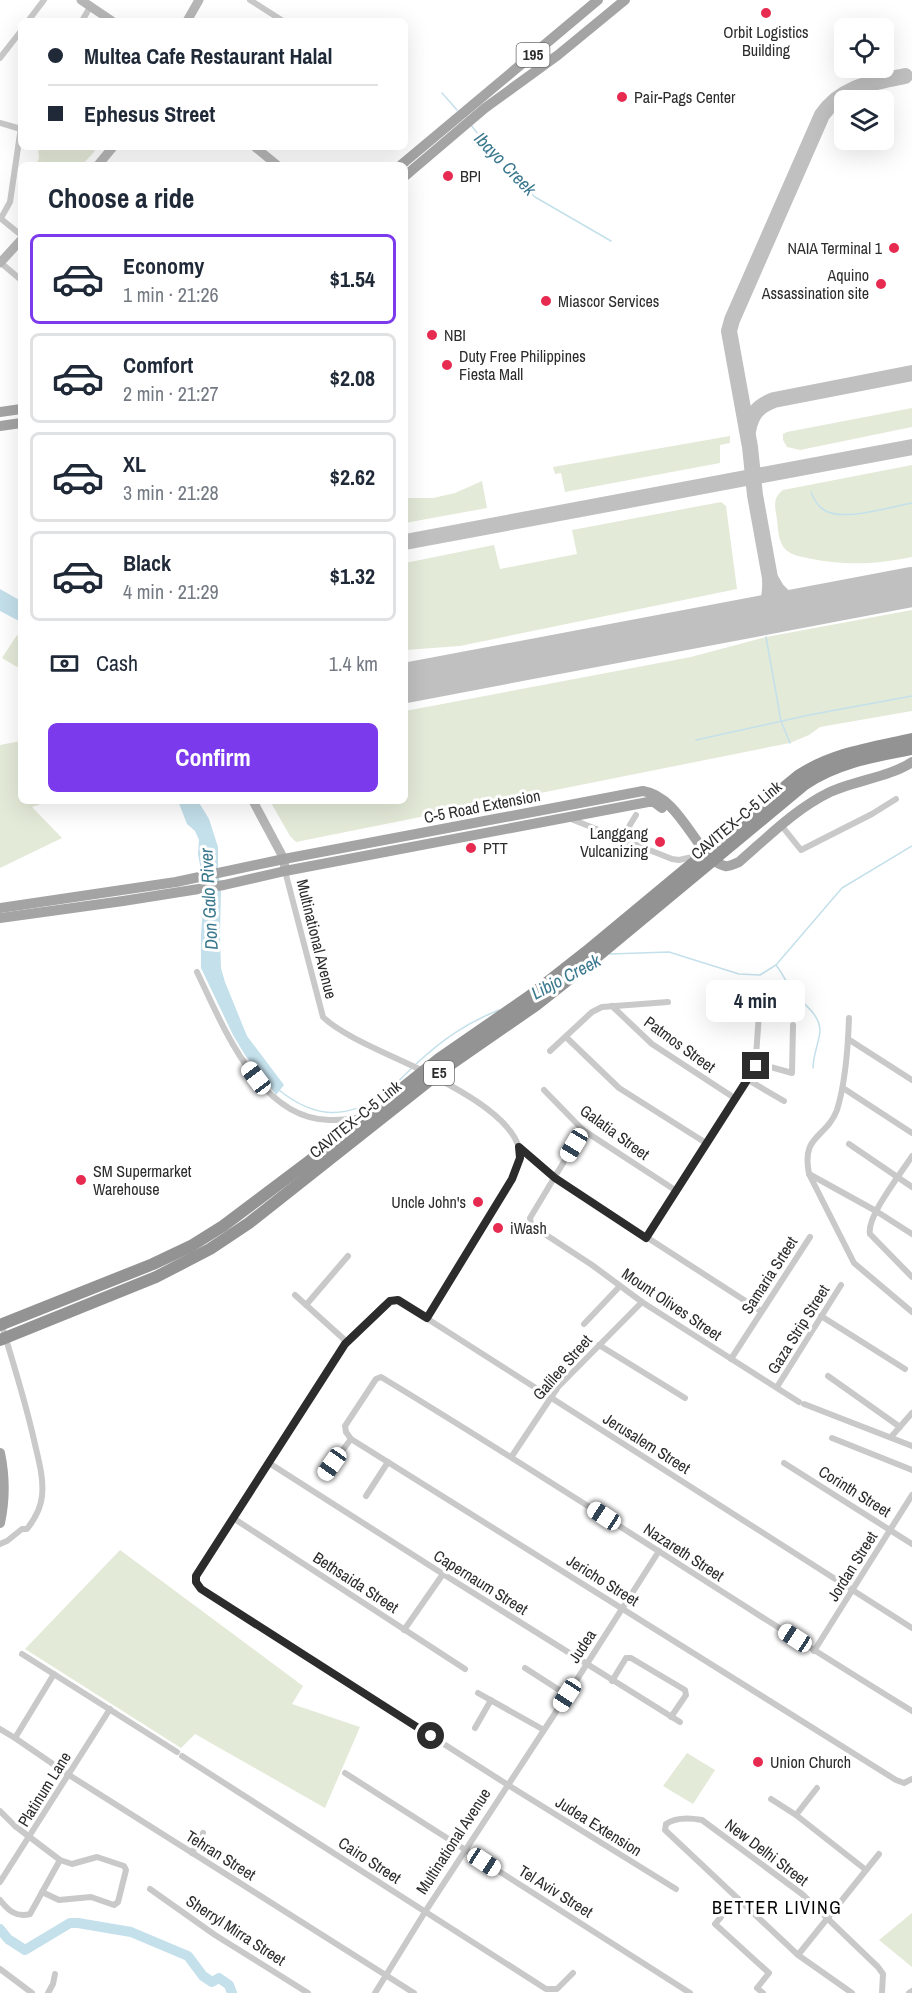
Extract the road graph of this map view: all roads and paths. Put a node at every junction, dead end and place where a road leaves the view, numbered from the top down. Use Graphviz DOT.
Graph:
graph roads {
  1 [pos="44,0"];
  2 [pos="81,0"];
  3 [pos="199,0"];
  4 [pos="250,0"];
  5 [pos="625,0"];
  6 [pos="594,4"];
  7 [pos="90,6"];
  8 [pos="30,18"];
  9 [pos="84,18"];
  10 [pos="108,18"];
  11 [pos="189,18"];
  12 [pos="278,18"];
  13 [pos="601,20"];
  14 [pos="18,35"];
  15 [pos="0,58"];
  16 [pos="470,113"];
  17 [pos="459,122"];
  18 [pos="0,123"];
  19 [pos="18,127"];
  20 [pos="18,148"];
  21 [pos="110,150"];
  22 [pos="259,150"];
  23 [pos="100,162"];
  24 [pos="273,162"];
  25 [pos="405,162"];
  26 [pos="408,173"];
  27 [pos="0,218"];
  28 [pos="18,233"];
  29 [pos="18,243"];
  30 [pos="0,262"];
  31 [pos="18,277"];
  32 [pos="18,409"];
  33 [pos="0,412"];
  34 [pos="18,423"];
  35 [pos="0,426"];
  36 [pos="912,740"];
  37 [pos="912,748"];
  38 [pos="835,762"];
  39 [pos="912,762"];
  40 [pos="912,771"];
  41 [pos="896,799"];
  42 [pos="255,804"];
  43 [pos="636,815"];
  44 [pos="567,817"];
  45 [pos="785,830"];
  46 [pos="622,838"];
  47 [pos="701,855"];
  48 [pos="284,859"];
  49 [pos="285,871"];
  50 [pos="224,879"];
  51 [pos="0,908"];
  52 [pos="41,908"];
  53 [pos="0,918"];
  54 [pos="197,972"];
  55 [pos="760,1000"];
  56 [pos="668,1002"];
  57 [pos="612,1006"];
  58 [pos="849,1018"];
  59 [pos="793,1025"];
  60 [pos="566,1037"];
  61 [pos="848,1039"];
  62 [pos="550,1051"];
  63 [pos="756,1063"];
  64 [pos="430,1074"];
  65 [pos="748,1080"];
  66 [pos="912,1080"];
  67 [pos="843,1088"];
  68 [pos="544,1090"];
  69 [pos="736,1099"];
  70 [pos="784,1101"];
  71 [pos="583,1130"];
  72 [pos="912,1133"];
  73 [pos="706,1143"];
  74 [pos="849,1144"];
  75 [pos="519,1147"];
  76 [pos="912,1156"];
  77 [pos="809,1174"];
  78 [pos="555,1178"];
  79 [pos="898,1178"];
  80 [pos="912,1187"];
  81 [pos="675,1190"];
  82 [pos="876,1211"];
  83 [pos="912,1234"];
  84 [pos="810,1237"];
  85 [pos="646,1238"];
  86 [pos="348,1256"];
  87 [pos="912,1277"];
  88 [pos="841,1285"];
  89 [pos="620,1286"];
  90 [pos="296,1295"];
  91 [pos="642,1302"];
  92 [pos="306,1305"];
  93 [pos="761,1311"];
  94 [pos="912,1312"];
  95 [pos="821,1316"];
  96 [pos="427,1318"];
  97 [pos="0,1319"];
  98 [pos="584,1324"];
  99 [pos="0,1326"];
  100 [pos="0,1340"];
  101 [pos="347,1342"];
  102 [pos="599,1345"];
  103 [pos="731,1359"];
  104 [pos="905,1369"];
  105 [pos="828,1376"];
  106 [pos="777,1387"];
  107 [pos="550,1398"];
  108 [pos="685,1398"];
  109 [pos="912,1413"];
  110 [pos="900,1427"];
  111 [pos="891,1437"];
  112 [pos="832,1438"];
  113 [pos="351,1439"];
  114 [pos="912,1446"];
  115 [pos="0,1454"];
  116 [pos="512,1456"];
  117 [pos="269,1462"];
  118 [pos="388,1462"];
  119 [pos="784,1463"];
  120 [pos="912,1470"];
  121 [pos="324,1475"];
  122 [pos="366,1496"];
  123 [pos="912,1496"];
  124 [pos="233,1518"];
  125 [pos="0,1523"];
  126 [pos="891,1530"];
  127 [pos="0,1544"];
  128 [pos="912,1544"];
  129 [pos="658,1551"];
  130 [pos="442,1574"];
  131 [pos="852,1590"];
  132 [pos="623,1608"];
  133 [pos="912,1628"];
  134 [pos="404,1630"];
  135 [pos="814,1651"];
  136 [pos="22,1654"];
  137 [pos="586,1665"];
  138 [pos="525,1668"];
  139 [pos="465,1669"];
  140 [pos="54,1674"];
  141 [pos="612,1681"];
  142 [pos="478,1693"];
  143 [pos="567,1695"];
  144 [pos="491,1700"];
  145 [pos="110,1709"];
  146 [pos="912,1711"];
  147 [pos="671,1717"];
  148 [pos="680,1722"];
  149 [pos="475,1728"];
  150 [pos="0,1729"];
  151 [pos="544,1730"];
  152 [pos="15,1738"];
  153 [pos="345,1773"];
  154 [pos="69,1775"];
  155 [pos="912,1779"];
  156 [pos="508,1785"];
  157 [pos="817,1788"];
  158 [pos="771,1799"];
  159 [pos="0,1811"];
  160 [pos="796,1815"];
  161 [pos="203,1833"];
  162 [pos="29,1837"];
  163 [pos="465,1850"];
  164 [pos="192,1853"];
  165 [pos="879,1854"];
  166 [pos="60,1860"];
  167 [pos="866,1870"];
  168 [pos="0,1882"];
  169 [pos="150,1889"];
  170 [pos="676,1889"];
  171 [pos="42,1892"];
  172 [pos="0,1900"];
  173 [pos="425,1912"];
  174 [pos="721,1917"];
  175 [pos="826,1919"];
  176 [pos="798,1955"];
  177 [pos="0,1969"];
  178 [pos="573,1973"];
  179 [pos="55,1974"];
  180 [pos="386,1975"];
  181 [pos="32,1993"];
  182 [pos="48,1993"];
  183 [pos="308,1993"];
  184 [pos="375,1993"];
  185 [pos="414,1993"];
  186 [pos="690,1993"];
  187 [pos="763,1993"];
  188 [pos="852,1993"];
  189 [pos="882,1993"];
  1 -- 8 [label="street"];
  2 -- 7 [label="street"];
  3 -- 11 [label="street"];
  4 -- 12 [label="street"];
  5 -- 13 [label="main road, 195"];
  6 -- 13 [label="main road"];
  6 -- 16 [label="main road, 195"];
  7 -- 9 [label="street"];
  7 -- 10 [label="street"];
  13 -- 16 [label="main road, 195"];
  14 -- 15 [label="street"];
  16 -- 17 [label="main road, 195"];
  17 -- 25 [label="main road, 195"];
  17 -- 26 [label="main road, 195"];
  18 -- 19 [label="street"];
  20 -- 27 [label="street"];
  21 -- 23 [label="street"];
  22 -- 24 [label="street"];
  27 -- 28 [label="street"];
  29 -- 30 [label="street"];
  30 -- 31 [label="street"];
  32 -- 33 [label="main road"];
  34 -- 35 [label="main road"];
  36 -- 38 [label="highway, CAVITEX–C-5 Link / E5"];
  37 -- 38 [label="highway, CAVITEX–C-5 Link / E5"];
  38 -- 99 [label="highway, CAVITEX–C-5 Link / E5"];
  38 -- 100 [label="highway, CAVITEX–C-5 Link / E5"];
  39 -- 48 [label="main road, C-5 Road Extension"];
  40 -- 45 [label="main road, C-5 Road Extension"];
  41 -- 45 [label="street"];
  42 -- 48 [label="street, Multinational Avenue"];
  43 -- 46 [label="street"];
  44 -- 46 [label="street"];
  44 -- 47 [label="main road, C-5 Road Extension"];
  44 -- 49 [label="main road, C-5 Road Extension"];
  45 -- 47 [label="main road, C-5 Road Extension"];
  46 -- 47 [label="street"];
  48 -- 49 [label="street, Multinational Avenue"];
  48 -- 50 [label="main road, C-5 Road Extension"];
  49 -- 50 [label="main road, C-5 Road Extension"];
  49 -- 64 [label="street, Multinational Avenue"];
  50 -- 52 [label="main road, C-5 Road Extension"];
  51 -- 52 [label="main road, C-5 Road Extension"];
  52 -- 53 [label="main road, C-5 Road Extension"];
  54 -- 64 [label="street"];
  55 -- 63 [label="street"];
  56 -- 57 [label="street"];
  57 -- 60 [label="street"];
  57 -- 69 [label="street, Patmos Street"];
  58 -- 61 [label="street"];
  59 -- 63 [label="street"];
  60 -- 62 [label="street"];
  60 -- 73 [label="street"];
  61 -- 66 [label="street"];
  61 -- 67 [label="street"];
  63 -- 65 [label="street"];
  64 -- 75 [label="street, Multinational Avenue"];
  65 -- 69 [label="street"];
  65 -- 70 [label="street"];
  67 -- 72 [label="street"];
  67 -- 77 [label="street"];
  68 -- 71 [label="street, Galatia Street"];
  69 -- 73 [label="street"];
  71 -- 78 [label="street"];
  71 -- 81 [label="street, Galatia Street"];
  73 -- 81 [label="street"];
  74 -- 79 [label="street"];
  75 -- 78 [label="street, Multinational Avenue"];
  75 -- 96 [label="street"];
  76 -- 79 [label="street"];
  77 -- 82 [label="street"];
  77 -- 94 [label="street"];
  78 -- 85 [label="street, Multinational Avenue"];
  78 -- 89 [label="street, Mount Olives Street"];
  79 -- 80 [label="street"];
  79 -- 82 [label="street"];
  81 -- 85 [label="street"];
  82 -- 83 [label="street"];
  82 -- 87 [label="street"];
  84 -- 93 [label="street, Samaria Srteet"];
  85 -- 93 [label="street, Multinational Avenue"];
  86 -- 92 [label="street"];
  88 -- 95 [label="street, Gaza Strip Street"];
  89 -- 91 [label="street, Mount Olives Street"];
  89 -- 98 [label="street"];
  90 -- 92 [label="street"];
  91 -- 102 [label="street, Galilee Street"];
  91 -- 103 [label="street, Mount Olives Street"];
  92 -- 101 [label="street"];
  93 -- 103 [label="street, Samaria Srteet"];
  95 -- 104 [label="street"];
  95 -- 106 [label="street, Gaza Strip Street"];
  96 -- 101 [label="street, Multinational Avenue"];
  96 -- 107 [label="street, Jerusalem Street"];
  97 -- 127 [label="street"];
  101 -- 117 [label="street, Multinational Avenue"];
  102 -- 107 [label="street, Galilee Street"];
  102 -- 108 [label="street"];
  103 -- 106 [label="street, Mount Olives Street"];
  105 -- 110 [label="street"];
  106 -- 111 [label="street, Mount Olives Street"];
  107 -- 116 [label="street, Galilee Street"];
  107 -- 131 [label="street, Jerusalem Street"];
  109 -- 110 [label="street"];
  110 -- 111 [label="street"];
  111 -- 114 [label="street, Mount Olives Street"];
  112 -- 120 [label="street"];
  113 -- 116 [label="street, Nazareth Street"];
  113 -- 118 [label="street, Jericho Street"];
  113 -- 121 [label="street"];
  115 -- 125 [label="main road"];
  116 -- 129 [label="street, Nazareth Street"];
  117 -- 124 [label="street, Multinational Avenue"];
  117 -- 130 [label="street, Capernaum Street"];
  118 -- 122 [label="street"];
  118 -- 132 [label="street, Jericho Street"];
  119 -- 126 [label="street, Corinth Street"];
  123 -- 126 [label="street, Jordan Street"];
  124 -- 134 [label="street, Bethsaida Street"];
  124 -- 156 [label="street, Multinational Avenue"];
  126 -- 128 [label="street, Corinth Street"];
  126 -- 131 [label="street, Jordan Street"];
  129 -- 132 [label="street, Judea"];
  129 -- 135 [label="street, Nazareth Street"];
  130 -- 134 [label="street"];
  130 -- 137 [label="street, Capernaum Street"];
  131 -- 133 [label="street, Jerusalem Street"];
  131 -- 135 [label="street, Jordan Street"];
  132 -- 137 [label="street, Judea"];
  132 -- 155 [label="street, Jericho Street"];
  134 -- 139 [label="street, Bethsaida Street"];
  135 -- 146 [label="street, Nazareth Street"];
  136 -- 140 [label="street, Cairo Street"];
  137 -- 141 [label="street, Capernaum Street"];
  137 -- 143 [label="street, Judea"];
  138 -- 143 [label="street"];
  140 -- 145 [label="street, Cairo Street"];
  140 -- 152 [label="street"];
  141 -- 147 [label="street, Capernaum Street"];
  141 -- 147 [label="street"];
  142 -- 144 [label="street"];
  143 -- 151 [label="street, Judea"];
  144 -- 149 [label="street"];
  144 -- 151 [label="street"];
  145 -- 154 [label="street, Platinum Lane"];
  145 -- 173 [label="street, Cairo Street"];
  147 -- 148 [label="street, Capernaum Street"];
  150 -- 152 [label="street, Tehran Street"];
  151 -- 156 [label="street, Judea"];
  152 -- 154 [label="street, Tehran Street"];
  153 -- 163 [label="street, Tel Aviv Street"];
  154 -- 162 [label="street, Platinum Lane"];
  154 -- 164 [label="street, Tehran Street"];
  156 -- 163 [label="street, Multinational Avenue"];
  156 -- 170 [label="street, Judea Extension"];
  157 -- 160 [label="street"];
  158 -- 160 [label="street"];
  159 -- 162 [label="street"];
  160 -- 167 [label="street"];
  161 -- 164 [label="street"];
  162 -- 166 [label="street"];
  162 -- 168 [label="street, Platinum Lane"];
  163 -- 173 [label="street, Multinational Avenue"];
  163 -- 186 [label="street, Tel Aviv Street"];
  164 -- 180 [label="street, Tehran Street"];
  165 -- 167 [label="street"];
  166 -- 171 [label="street"];
  166 -- 171 [label="street"];
  167 -- 175 [label="street"];
  169 -- 183 [label="street, Sherryl Mirra Street"];
  171 -- 172 [label="street"];
  173 -- 178 [label="street, Cairo Street"];
  173 -- 180 [label="street, Multinational Avenue"];
  174 -- 187 [label="street"];
  175 -- 176 [label="street"];
  175 -- 176 [label="street, New Delhi Street"];
  175 -- 189 [label="street, New Delhi Street"];
  176 -- 188 [label="street"];
  177 -- 181 [label="street"];
  179 -- 182 [label="street"];
  180 -- 184 [label="street, Multinational Avenue"];
  180 -- 185 [label="street, Tehran Street"];
}
